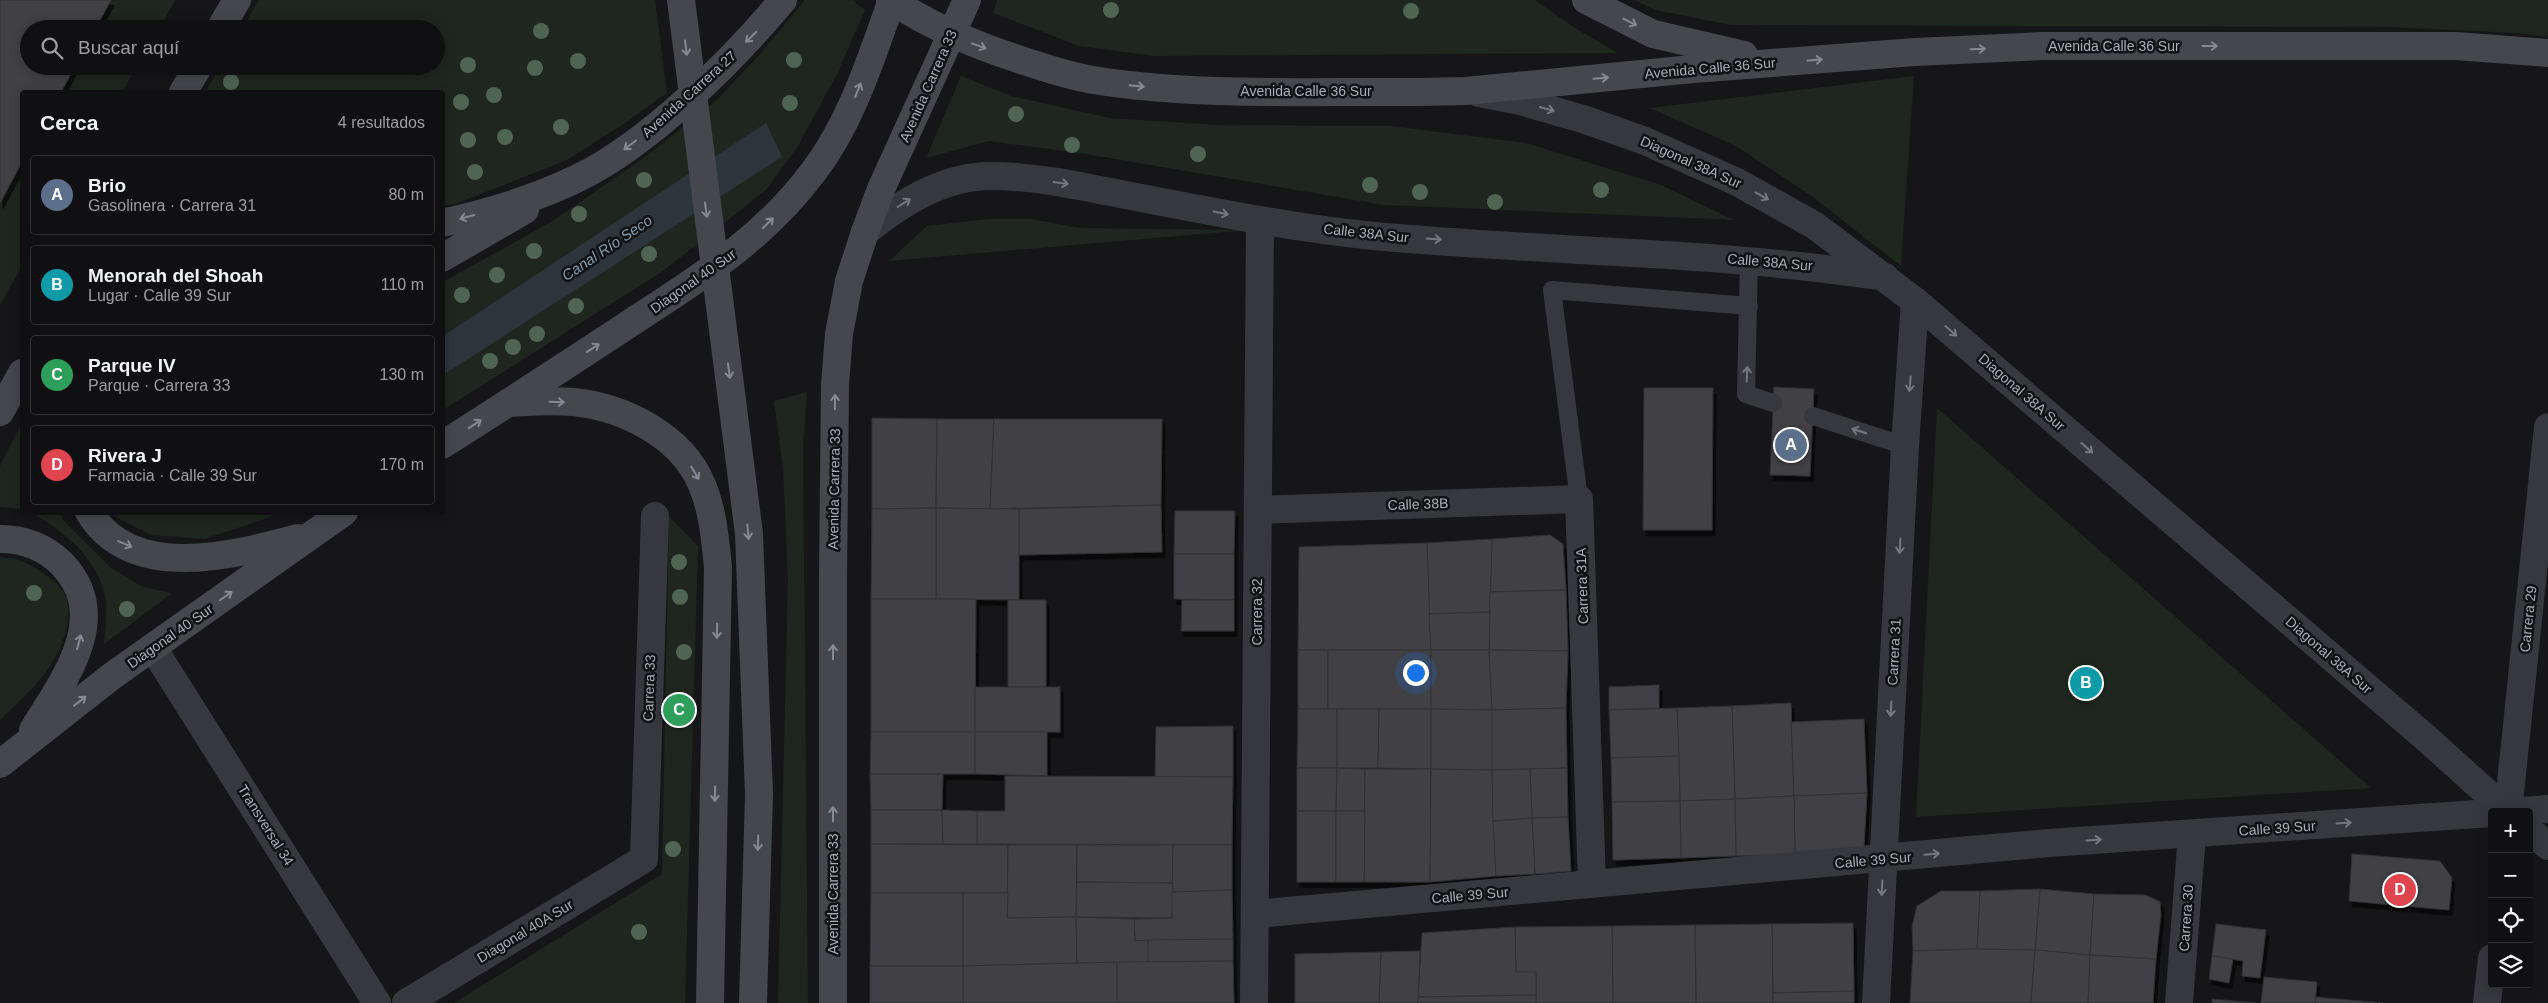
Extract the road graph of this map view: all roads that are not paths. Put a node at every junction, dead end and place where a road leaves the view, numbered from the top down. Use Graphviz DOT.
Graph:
graph roads {
  1 [pos="237,0"];
  2 [pos="680,0"];
  3 [pos="783,0"];
  4 [pos="891,0"];
  5 [pos="902,0"];
  6 [pos="967,0"];
  7 [pos="1586,0"];
  8 [pos="225,20"];
  9 [pos="873,51"];
  10 [pos="2548,53"];
  11 [pos="1782,62"];
  12 [pos="194,75"];
  13 [pos="185,90"];
  14 [pos="1466,91"];
  15 [pos="578,178"];
  16 [pos="1260,220"];
  17 [pos="445,222"];
  18 [pos="865,232"];
  19 [pos="445,256"];
  20 [pos="1749,259"];
  21 [pos="1884,276"];
  22 [pos="1915,301"];
  23 [pos="1748,306"];
  24 [pos="508,403"];
  25 [pos="1773,403"];
  26 [pos="1813,416"];
  27 [pos="2548,427"];
  28 [pos="445,443"];
  29 [pos="1905,446"];
  30 [pos="1579,499"];
  31 [pos="1258,510"];
  32 [pos="91,515"];
  33 [pos="340,515"];
  34 [pos="655,516"];
  35 [pos="314,533"];
  36 [pos="0,539"];
  37 [pos="153,648"];
  38 [pos="23,746"];
  39 [pos="0,764"];
  40 [pos="2503,808"];
  41 [pos="2507,808"];
  42 [pos="2548,809"];
  43 [pos="2533,810"];
  44 [pos="2488,813"];
  45 [pos="2533,833"];
  46 [pos="2192,834"];
  47 [pos="2548,846"];
  48 [pos="644,859"];
  49 [pos="1884,859"];
  50 [pos="1592,884"];
  51 [pos="1255,914"];
  52 [pos="2489,988"];
  53 [pos="377,1003"];
  54 [pos="406,1003"];
  55 [pos="710,1003"];
  56 [pos="753,1003"];
  57 [pos="833,1003"];
  58 [pos="1254,1003"];
  59 [pos="1876,1003"];
  60 [pos="2179,1003"];
  61 [pos="2487,1003"];
  1 -- 8 [label="main road"];
  2 -- 56 [label="main road, one-way, bridge"];
  3 -- 15 [label="main road, Avenida Carrera 27, one-way"];
  4 -- 9 [label="main road"];
  4 -- 14 [label="main road, Avenida Calle 36 Sur, one-way, bridge"];
  5 -- 9 [label="main road"];
  6 -- 18 [label="main road, Avenida Carrera 33"];
  7 -- 11 [label="main road, one-way"];
  24 -- 9 [label="main road, Diagonal 40 Sur, one-way"];
  11 -- 10 [label="main road, Avenida Calle 36 Sur, one-way"];
  14 -- 11 [label="main road, Avenida Calle 36 Sur, one-way"];
  12 -- 13 [label="main road"];
  14 -- 21 [label="street, Diagonal 38A Sur, one-way"];
  15 -- 17 [label="main road, Avenida Carrera 27, one-way"];
  15 -- 19 [label="main road"];
  18 -- 16 [label="street, Calle 38A Sur, one-way"];
  16 -- 20 [label="street, Calle 38A Sur, one-way"];
  16 -- 31 [label="street, Carrera 32"];
  57 -- 18 [label="main road, Avenida Carrera 33, one-way"];
  20 -- 21 [label="street, Calle 38A Sur"];
  20 -- 23 [label="lane"];
  21 -- 22 [label="street, Diagonal 38A Sur"];
  22 -- 29 [label="street, Carrera 31, one-way"];
  22 -- 40 [label="street, Diagonal 38A Sur, one-way"];
  25 -- 23 [label="lane, one-way"];
  23 -- 30 [label="lane, Carrera 31A"];
  28 -- 24 [label="main road, Diagonal 40 Sur, one-way"];
  24 -- 55 [label="main road, one-way"];
  29 -- 26 [label="lane, one-way"];
  27 -- 41 [label="street, Carrera 29"];
  29 -- 49 [label="street, Carrera 31, one-way"];
  30 -- 31 [label="street, Calle 38B"];
  30 -- 50 [label="street, Carrera 31A"];
  31 -- 51 [label="street, Carrera 32"];
  32 -- 35 [label="main road, one-way"];
  33 -- 35 [label="main road, Diagonal 40 Sur"];
  34 -- 48 [label="street, Carrera 33"];
  37 -- 35 [label="main road, Diagonal 40 Sur, one-way"];
  38 -- 36 [label="main road, one-way"];
  38 -- 37 [label="main road, Diagonal 40 Sur, one-way"];
  37 -- 53 [label="street, Transversal 34"];
  38 -- 39 [label="main road, Diagonal 40 Sur"];
  42 -- 43 [label="street"];
  46 -- 44 [label="street, Calle 39 Sur, one-way"];
  45 -- 47 [label="street"];
  49 -- 46 [label="street, Calle 39 Sur, one-way"];
  46 -- 60 [label="street, Carrera 30"];
  48 -- 54 [label="street, Diagonal 40A Sur"];
  49 -- 50 [label="street, Calle 39 Sur"];
  49 -- 59 [label="street, Carrera 31, one-way"];
  50 -- 51 [label="street, Calle 39 Sur"];
  51 -- 58 [label="street, Carrera 32"];
  52 -- 61 [label="street"];
}
